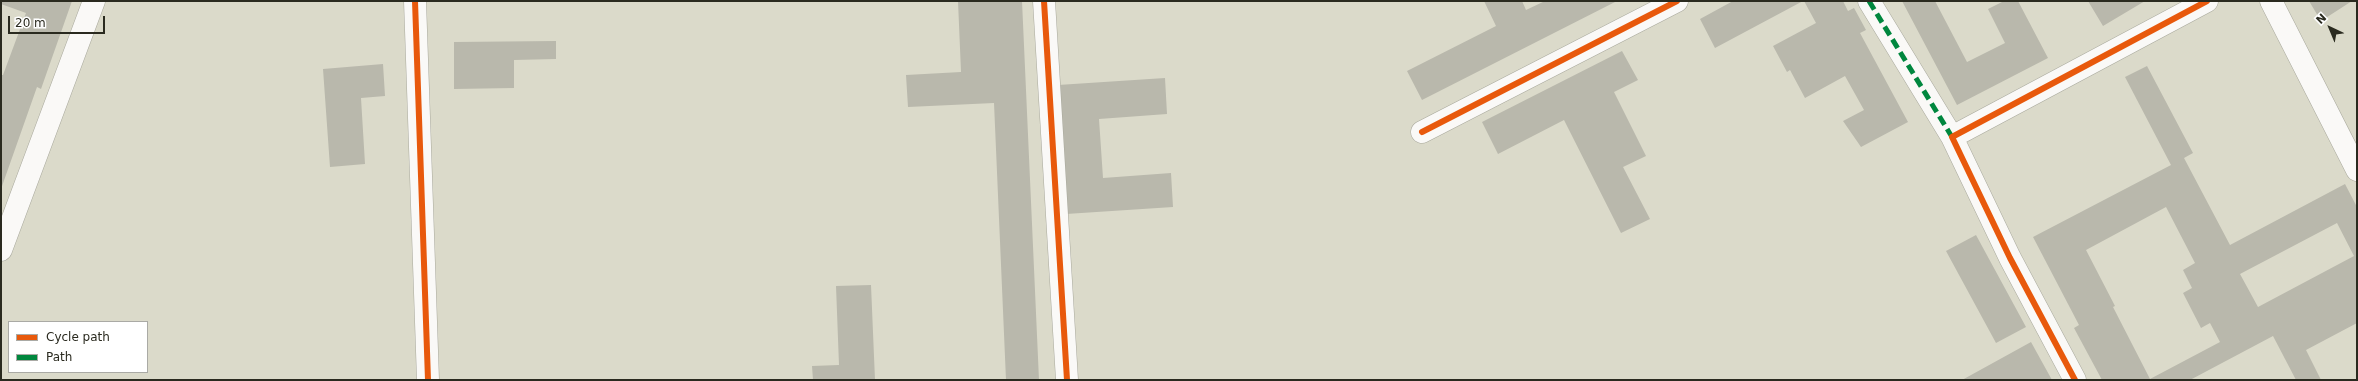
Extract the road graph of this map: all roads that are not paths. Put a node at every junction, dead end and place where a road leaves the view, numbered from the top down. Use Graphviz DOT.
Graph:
graph roads {
  1 [pos="94,1"];
  2 [pos="415,1"];
  3 [pos="1044,1"];
  4 [pos="1677,1"];
  5 [pos="1869,1"];
  6 [pos="2207,1"];
  7 [pos="2271,1"];
  8 [pos="1422,132"];
  9 [pos="1952,137"];
  10 [pos="2357,170"];
  11 [pos="1,250"];
  12 [pos="428,380"];
  13 [pos="1067,380"];
  14 [pos="2075,380"];
  1 -- 11 [label="street"];
  2 -- 12 [label="street"];
  3 -- 13 [label="street"];
  4 -- 8 [label="street"];
  5 -- 9 [label="street"];
  6 -- 9 [label="street"];
  7 -- 10 [label="street"];
  9 -- 14 [label="street"];
}
